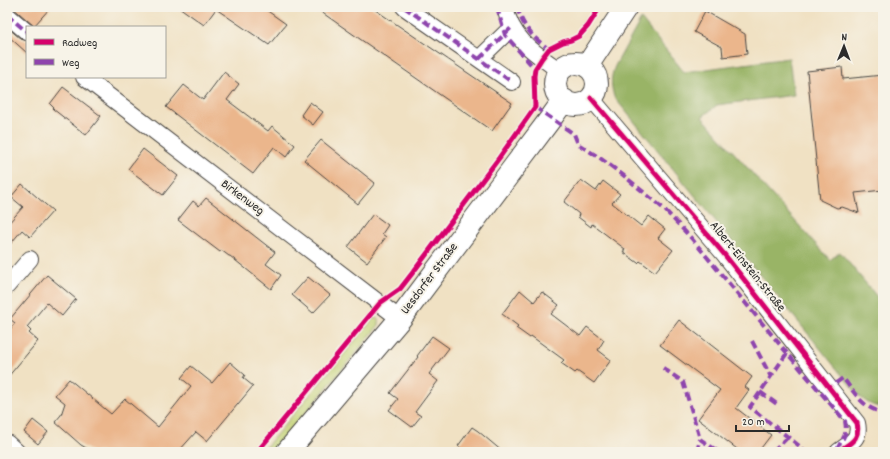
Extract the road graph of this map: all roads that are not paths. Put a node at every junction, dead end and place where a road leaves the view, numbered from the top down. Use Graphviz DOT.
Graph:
graph roads {
  1 [pos="404,7"];
  2 [pos="504,7"];
  3 [pos="626,7"];
  4 [pos="7,15"];
  5 [pos="512,28"];
  6 [pos="26,31"];
  7 [pos="480,59"];
  8 [pos="587,66"];
  9 [pos="560,71"];
  10 [pos="85,78"];
  11 [pos="512,82"];
  12 [pos="591,98"];
  13 [pos="564,100"];
  14 [pos="30,259"];
  15 [pos="7,286"];
  16 [pos="400,319"];
  17 [pos="7,443"];
  18 [pos="17,452"];
  19 [pos="287,452"];
  20 [pos="838,452"];
  1 -- 7 [label="street"];
  2 -- 5 [label="street"];
  3 -- 8 [label="street"];
  4 -- 6 [label="street"];
  5 -- 7 [label="street"];
  5 -- 9 [label="street"];
  7 -- 11 [label="street"];
  8 -- 9 [label="street"];
  8 -- 12 [label="street"];
  9 -- 13 [label="street"];
  10 -- 16 [label="street, Birkenweg"];
  12 -- 13 [label="street"];
  12 -- 20 [label="street, Albert-Einstein-Straße"];
  13 -- 16 [label="street, Uesdorfer Straße"];
  14 -- 15 [label="street"];
  16 -- 19 [label="street, Uesdorfer Straße"];
  17 -- 18 [label="street"];
}
